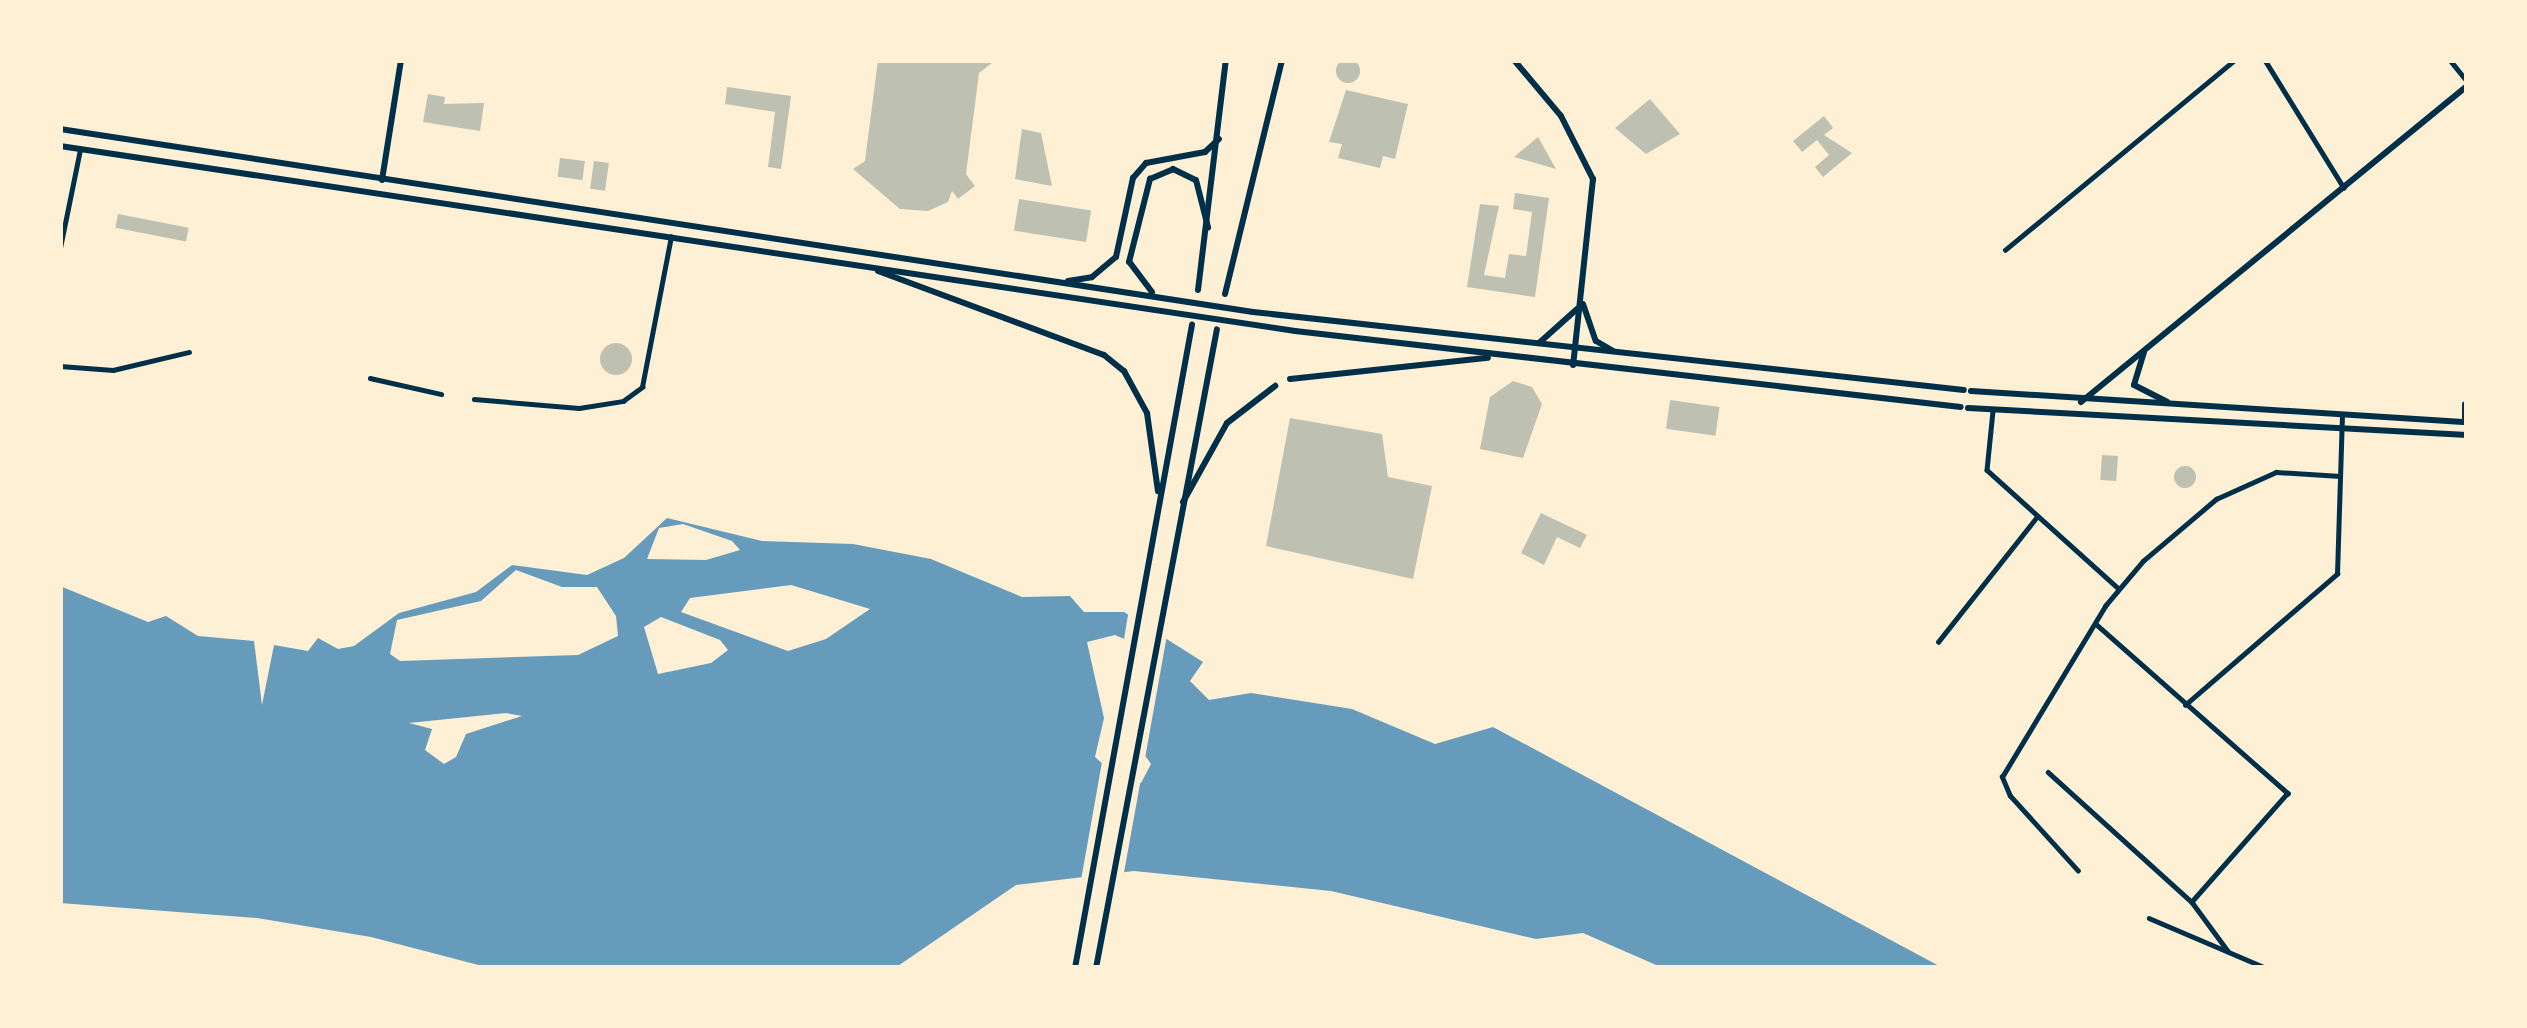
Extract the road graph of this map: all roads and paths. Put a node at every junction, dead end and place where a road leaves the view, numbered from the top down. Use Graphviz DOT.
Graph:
graph roads {
  1 [pos="401,60"];
  2 [pos="1226,60"];
  3 [pos="1282,60"];
  4 [pos="1514,60"];
  5 [pos="2235,60"];
  6 [pos="2265,60"];
  7 [pos="2450,60"];
  8 [pos="2467,84"];
  9 [pos="60,130"];
  10 [pos="1219,139"];
  11 [pos="60,146"];
  12 [pos="80,150"];
  13 [pos="382,180"];
  14 [pos="2344,188"];
  15 [pos="384,197"];
  16 [pos="1208,227"];
  17 [pos="671,237"];
  18 [pos="60,248"];
  19 [pos="2005,250"];
  20 [pos="868,267"];
  21 [pos="1059,282"];
  22 [pos="1198,290"];
  23 [pos="1225,294"];
  24 [pos="1160,297"];
  25 [pos="1582,301"];
  26 [pos="1192,325"];
  27 [pos="1217,328"];
  28 [pos="1538,344"];
  29 [pos="1576,348"];
  30 [pos="189,352"];
  31 [pos="2144,352"];
  32 [pos="1621,354"];
  33 [pos="1497,356"];
  34 [pos="1573,365"];
  35 [pos="60,366"];
  36 [pos="370,379"];
  37 [pos="1290,380"];
  38 [pos="1275,386"];
  39 [pos="441,394"];
  40 [pos="474,399"];
  41 [pos="2080,402"];
  42 [pos="2464,404"];
  43 [pos="2194,407"];
  44 [pos="1993,411"];
  45 [pos="2079,417"];
  46 [pos="2342,418"];
  47 [pos="2465,422"];
  48 [pos="2342,432"];
  49 [pos="2467,435"];
  50 [pos="2339,476"];
  51 [pos="1157,512"];
  52 [pos="1178,516"];
  53 [pos="2035,519"];
  54 [pos="2117,587"];
  55 [pos="2096,624"];
  56 [pos="1938,642"];
  57 [pos="2185,705"];
  58 [pos="2048,772"];
  59 [pos="2078,872"];
  60 [pos="2192,902"];
  61 [pos="2149,918"];
  62 [pos="2228,951"];
  63 [pos="1075,968"];
  64 [pos="1096,968"];
  65 [pos="2266,968"];
  1 -- 13 [label="main road"];
  2 -- 10 [label="main road"];
  3 -- 23 [label="main road"];
  4 -- 25 [label="main road"];
  5 -- 19 [label="street"];
  6 -- 14 [label="street"];
  7 -- 8 [label="street"];
  8 -- 14 [label="main road"];
  9 -- 13 [label="main road"];
  10 -- 16 [label="main road"];
  10 -- 21 [label="main road"];
  11 -- 12 [label="main road"];
  12 -- 15 [label="main road"];
  12 -- 18 [label="street"];
  13 -- 15 [label="main road"];
  13 -- 21 [label="main road"];
  14 -- 31 [label="main road"];
  15 -- 17 [label="main road"];
  16 -- 22 [label="main road"];
  16 -- 24 [label="main road"];
  17 -- 20 [label="main road"];
  17 -- 40 [label="street"];
  20 -- 33 [label="main road"];
  20 -- 51 [label="main road"];
  21 -- 24 [label="main road"];
  24 -- 28 [label="main road"];
  25 -- 28 [label="main road"];
  25 -- 29 [label="main road"];
  25 -- 32 [label="main road"];
  26 -- 51 [label="main road"];
  27 -- 52 [label="main road"];
  28 -- 29 [label="main road"];
  29 -- 32 [label="main road"];
  29 -- 34 [label="main road"];
  30 -- 35 [label="street"];
  31 -- 41 [label="main road"];
  31 -- 43 [label="main road"];
  32 -- 41 [label="main road"];
  33 -- 34 [label="main road"];
  33 -- 37 [label="main road"];
  34 -- 44 [label="main road"];
  36 -- 39 [label="street"];
  38 -- 52 [label="main road"];
  41 -- 43 [label="main road"];
  41 -- 45 [label="main road"];
  42 -- 47 [label="street"];
  43 -- 46 [label="main road"];
  44 -- 45 [label="main road"];
  44 -- 53 [label="street"];
  45 -- 48 [label="main road"];
  46 -- 47 [label="main road"];
  46 -- 48 [label="street"];
  48 -- 49 [label="main road"];
  48 -- 50 [label="street"];
  50 -- 54 [label="street"];
  50 -- 57 [label="street"];
  51 -- 63 [label="main road"];
  52 -- 64 [label="main road"];
  53 -- 54 [label="street"];
  53 -- 56 [label="street"];
  54 -- 55 [label="street"];
  55 -- 57 [label="street"];
  55 -- 59 [label="street"];
  57 -- 60 [label="street"];
  58 -- 60 [label="street"];
  60 -- 62 [label="street"];
  61 -- 62 [label="street"];
  62 -- 65 [label="street"];
}
